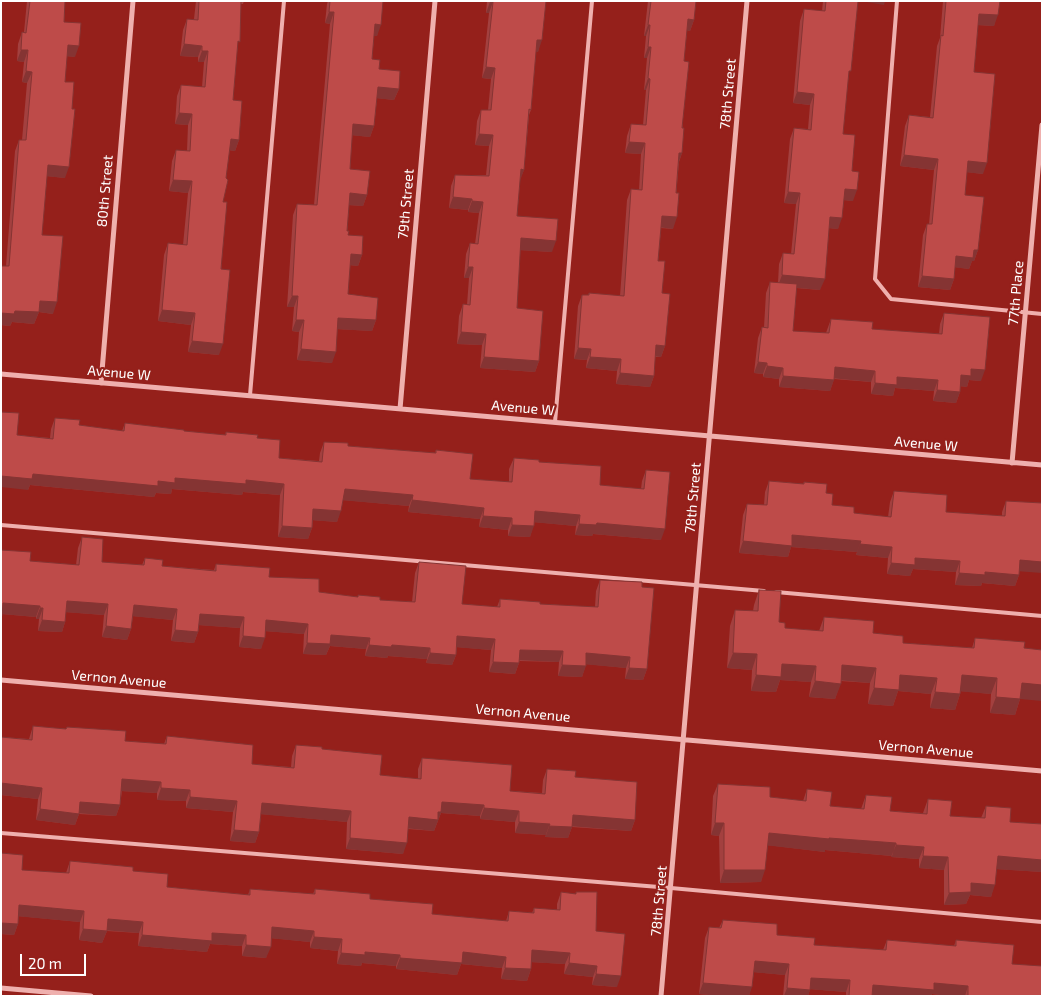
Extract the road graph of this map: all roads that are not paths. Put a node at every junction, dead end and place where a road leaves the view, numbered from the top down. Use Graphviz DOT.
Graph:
graph roads {
  1 [pos="132,1"];
  2 [pos="284,1"];
  3 [pos="435,1"];
  4 [pos="592,1"];
  5 [pos="747,1"];
  6 [pos="897,1"];
  7 [pos="1042,124"];
  8 [pos="1025,313"];
  9 [pos="1042,314"];
  10 [pos="1,374"];
  11 [pos="101,383"];
  12 [pos="250,396"];
  13 [pos="400,408"];
  14 [pos="556,422"];
  15 [pos="709,436"];
  16 [pos="1012,463"];
  17 [pos="1042,465"];
  18 [pos="1,525"];
  19 [pos="697,585"];
  20 [pos="1042,616"];
  21 [pos="1,680"];
  22 [pos="685,738"];
  23 [pos="1042,771"];
  24 [pos="1,832"];
  25 [pos="671,888"];
  26 [pos="1042,922"];
  27 [pos="1,988"];
  28 [pos="91,996"];
  29 [pos="661,996"];
  1 -- 11 [label="street, 80th Street"];
  2 -- 12 [label="lane"];
  3 -- 13 [label="street, 79th Street"];
  4 -- 14 [label="lane"];
  5 -- 15 [label="street, 78th Street"];
  6 -- 8 [label="lane"];
  7 -- 8 [label="street, 77th Place"];
  8 -- 9 [label="lane"];
  8 -- 16 [label="street, 77th Place"];
  10 -- 11 [label="street, Avenue W"];
  11 -- 12 [label="street, Avenue W"];
  12 -- 13 [label="street, Avenue W"];
  13 -- 14 [label="street, Avenue W"];
  14 -- 15 [label="street, Avenue W"];
  15 -- 16 [label="street, Avenue W"];
  15 -- 19 [label="street, 78th Street"];
  16 -- 17 [label="street, Avenue W"];
  18 -- 19 [label="lane"];
  19 -- 20 [label="lane"];
  19 -- 22 [label="street, 78th Street"];
  21 -- 22 [label="street, Vernon Avenue"];
  22 -- 23 [label="street, Vernon Avenue"];
  22 -- 25 [label="street, 78th Street"];
  24 -- 25 [label="lane"];
  25 -- 26 [label="lane"];
  25 -- 29 [label="street, 78th Street"];
  27 -- 28 [label="street"];
}
